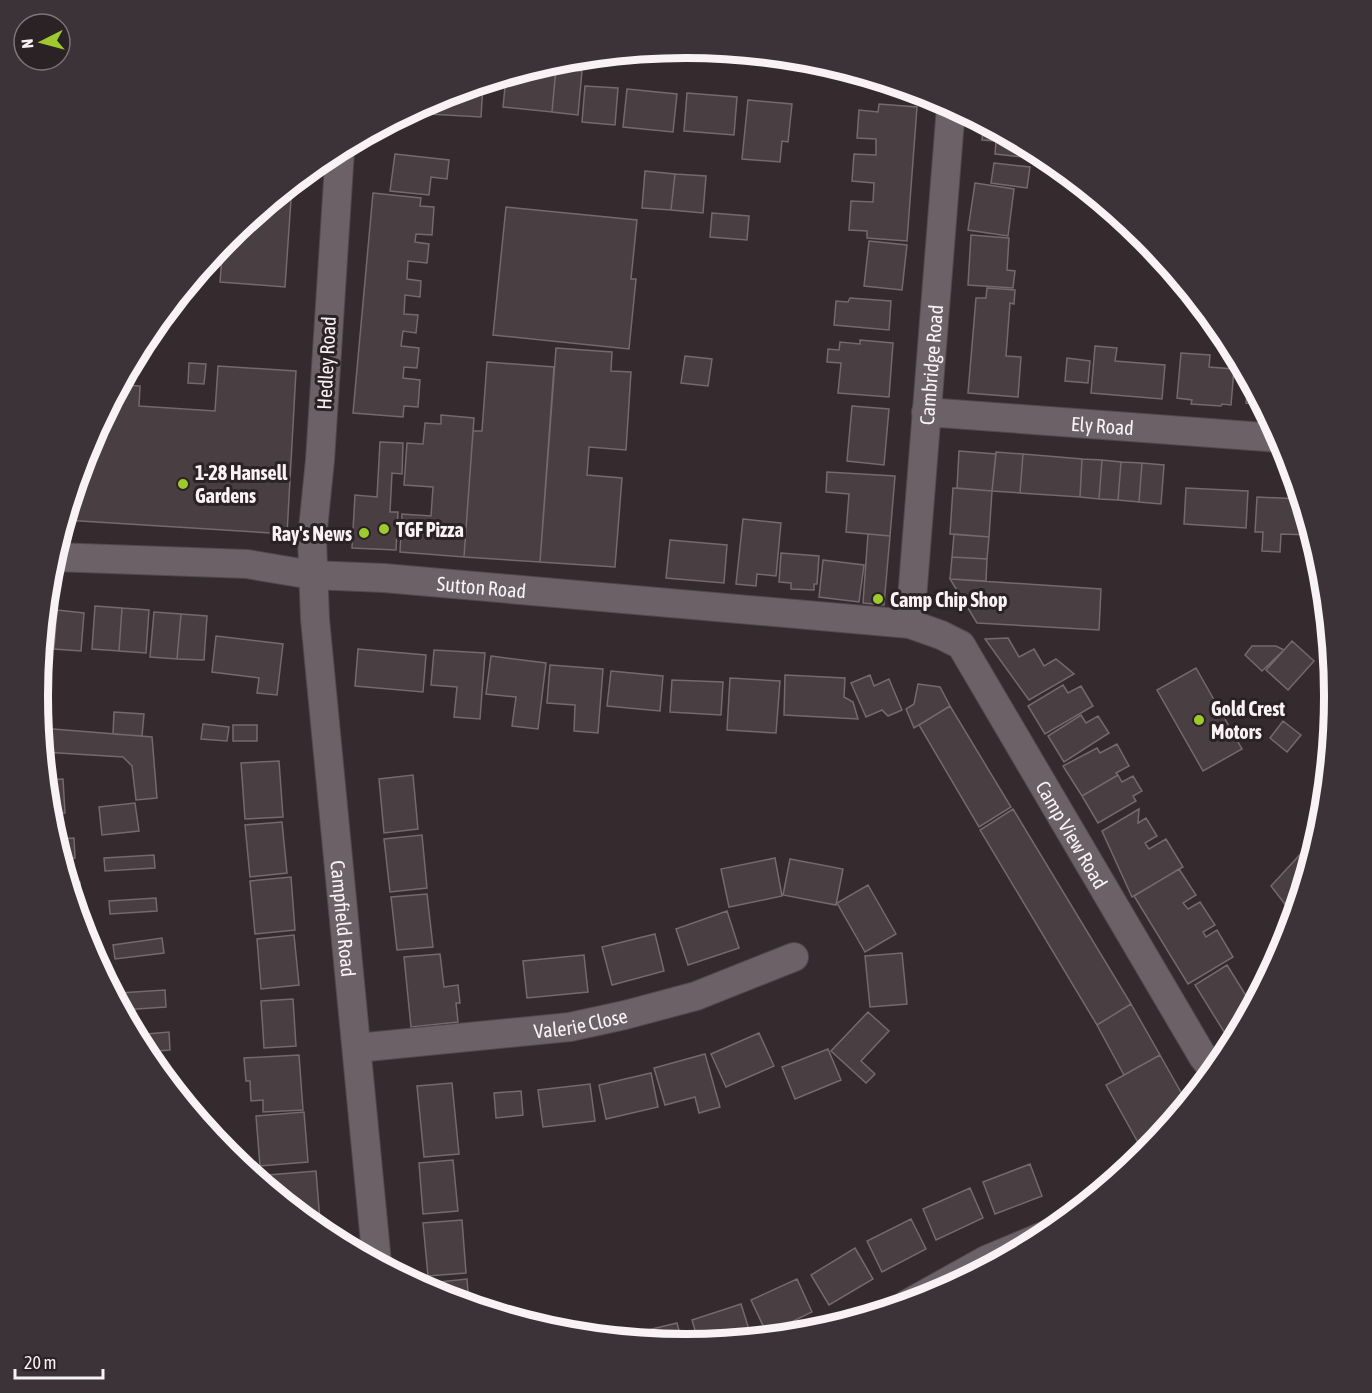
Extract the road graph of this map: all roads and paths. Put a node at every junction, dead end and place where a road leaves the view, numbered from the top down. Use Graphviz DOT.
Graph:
graph roads {
  1 [pos="950,116"];
  2 [pos="339,161"];
  3 [pos="926,412"];
  4 [pos="1268,437"];
  5 [pos="64,557"];
  6 [pos="312,575"];
  7 [pos="910,624"];
  8 [pos="794,957"];
  9 [pos="357,1048"];
  10 [pos="1208,1063"];
  11 [pos="376,1254"];
  1 -- 3 [label="street, Cambridge Road"];
  2 -- 6 [label="street, Hedley Road"];
  3 -- 4 [label="street, Ely Road"];
  3 -- 7 [label="street, Cambridge Road"];
  5 -- 6 [label="street, Sutton Road"];
  6 -- 7 [label="street, Sutton Road"];
  6 -- 9 [label="street, Campfield Road"];
  7 -- 10 [label="street, Camp View Road"];
  8 -- 9 [label="street, Valerie Close"];
  9 -- 11 [label="street, Campfield Road"];
}
